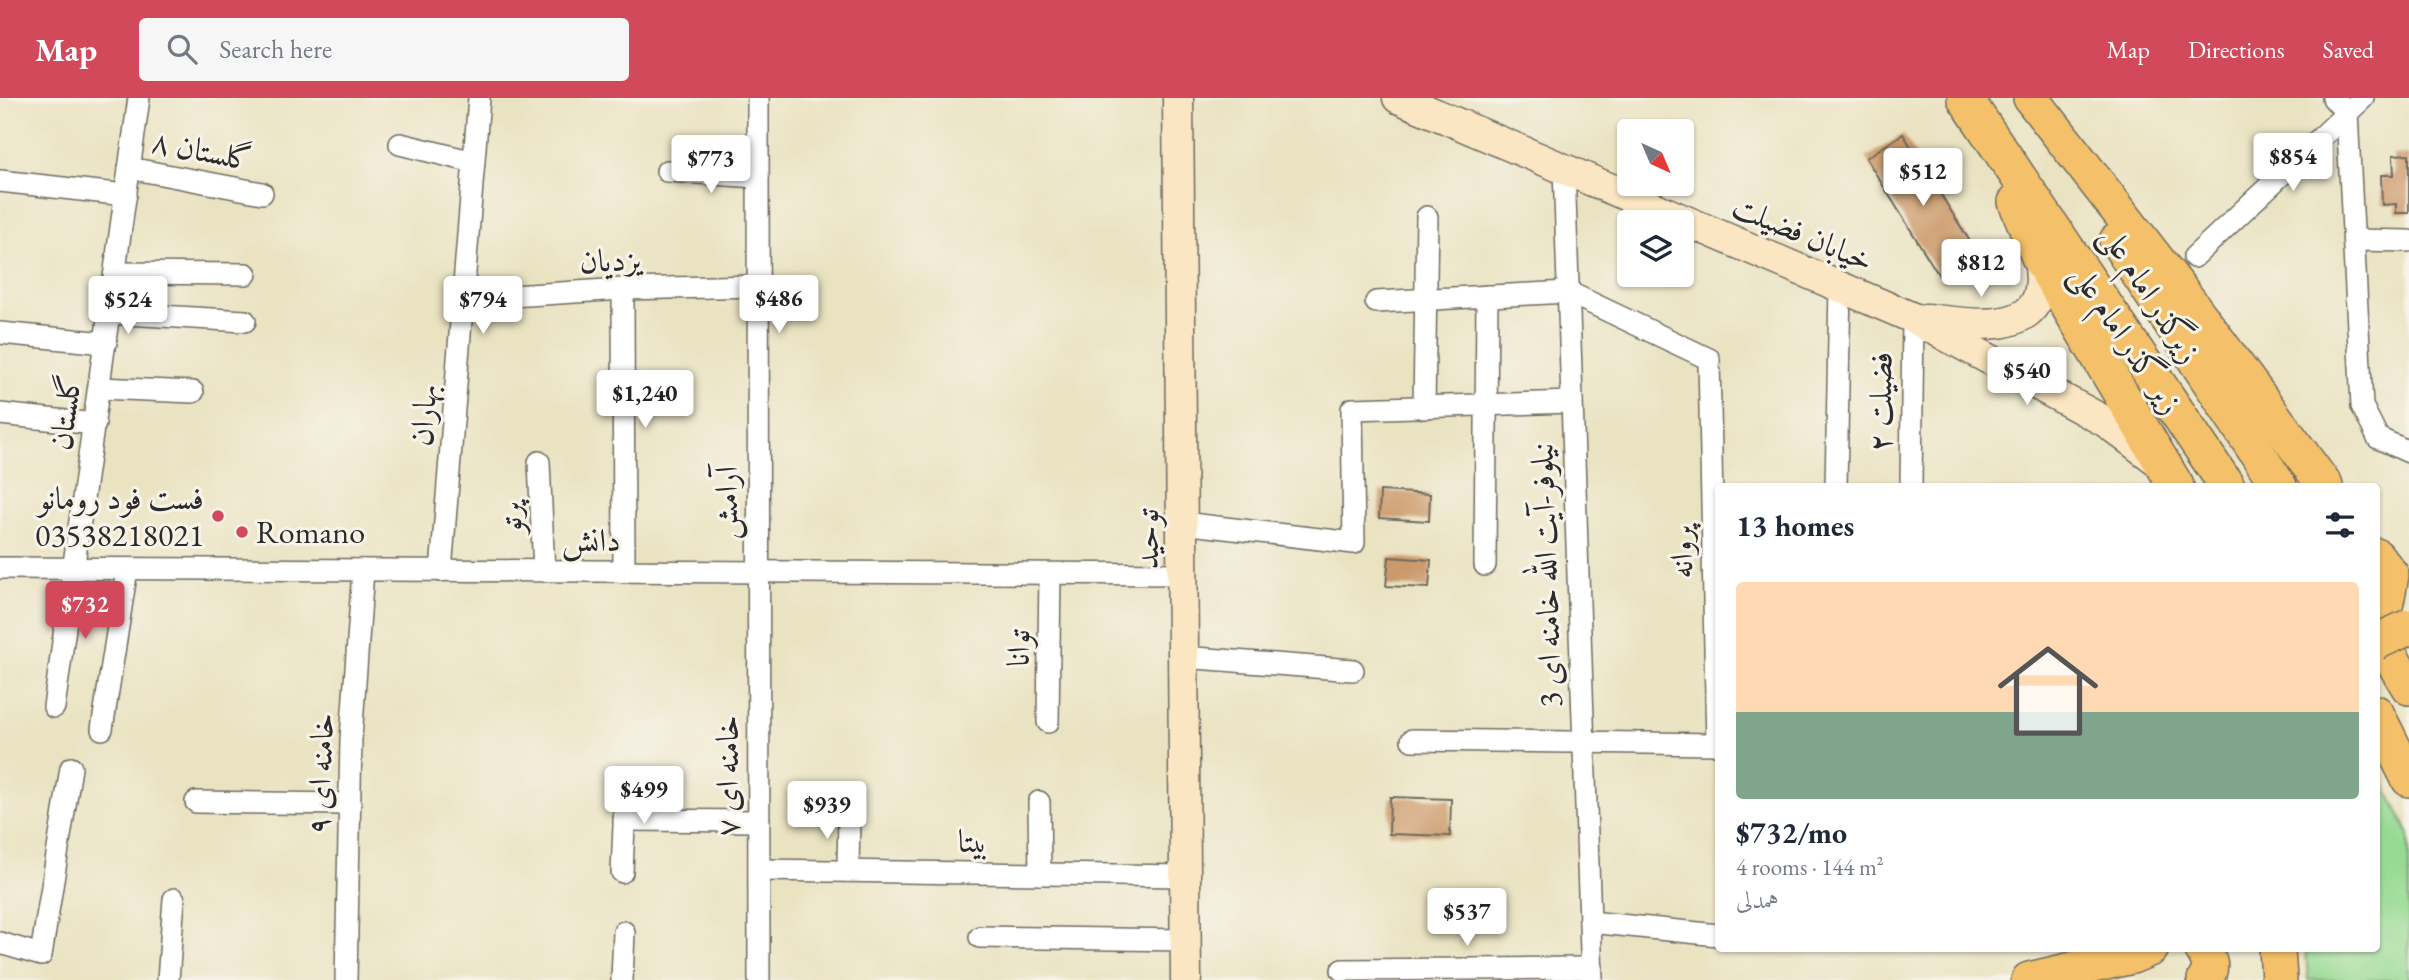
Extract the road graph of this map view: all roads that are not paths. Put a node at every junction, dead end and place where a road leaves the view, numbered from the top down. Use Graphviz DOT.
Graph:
graph roads {
  1 [pos="139,98"];
  2 [pos="480,98"];
  3 [pos="758,98"];
  4 [pos="1178,98"];
  5 [pos="1398,98"];
  6 [pos="2030,98"];
  7 [pos="2363,98"];
  8 [pos="2340,106"];
  9 [pos="1973,110"];
  10 [pos="400,144"];
  11 [pos="474,162"];
  12 [pos="129,168"];
  13 [pos="1564,168"];
  14 [pos="667,171"];
  15 [pos="758,177"];
  16 [pos="0,181"];
  17 [pos="262,193"];
  18 [pos="126,195"];
  19 [pos="1427,217"];
  20 [pos="2355,240"];
  21 [pos="2409,241"];
  22 [pos="2039,257"];
  23 [pos="2194,257"];
  24 [pos="115,273"];
  25 [pos="246,274"];
  26 [pos="758,286"];
  27 [pos="1840,287"];
  28 [pos="623,289"];
  29 [pos="1568,292"];
  30 [pos="1487,296"];
  31 [pos="465,299"];
  32 [pos="1424,300"];
  33 [pos="1376,302"];
  34 [pos="110,313"];
  35 [pos="1913,318"];
  36 [pos="245,321"];
  37 [pos="0,333"];
  38 [pos="106,343"];
  39 [pos="100,388"];
  40 [pos="194,392"];
  41 [pos="1572,402"];
  42 [pos="1489,406"];
  43 [pos="1424,408"];
  44 [pos="0,414"];
  45 [pos="95,424"];
  46 [pos="2409,452"];
  47 [pos="539,462"];
  48 [pos="2169,476"];
  49 [pos="1836,483"];
  50 [pos="1911,483"];
  51 [pos="2225,483"];
  52 [pos="2276,483"];
  53 [pos="2323,483"];
  54 [pos="1182,523"];
  55 [pos="2380,547"];
  56 [pos="2380,561"];
  57 [pos="1485,565"];
  58 [pos="0,568"];
  59 [pos="75,568"];
  60 [pos="127,569"];
  61 [pos="363,570"];
  62 [pos="442,571"];
  63 [pos="544,571"];
  64 [pos="2409,571"];
  65 [pos="624,572"];
  66 [pos="758,572"];
  67 [pos="1050,574"];
  68 [pos="1182,574"];
  69 [pos="2380,607"];
  70 [pos="2409,627"];
  71 [pos="2380,640"];
  72 [pos="2380,640"];
  73 [pos="1715,648"];
  74 [pos="1183,657"];
  75 [pos="1353,670"];
  76 [pos="2409,687"];
  77 [pos="54,707"];
  78 [pos="2380,720"];
  79 [pos="1048,722"];
  80 [pos="103,729"];
  81 [pos="1412,740"];
  82 [pos="1584,743"];
  83 [pos="1715,744"];
  84 [pos="71,768"];
  85 [pos="626,779"];
  86 [pos="2409,779"];
  87 [pos="196,802"];
  88 [pos="1039,802"];
  89 [pos="350,804"];
  90 [pos="849,811"];
  91 [pos="624,820"];
  92 [pos="759,821"];
  93 [pos="760,870"];
  94 [pos="848,871"];
  95 [pos="622,872"];
  96 [pos="1040,874"];
  97 [pos="1185,876"];
  98 [pos="174,899"];
  99 [pos="1590,922"];
  100 [pos="624,932"];
  101 [pos="1715,935"];
  102 [pos="980,937"];
  103 [pos="1185,940"];
  104 [pos="0,943"];
  105 [pos="2142,952"];
  106 [pos="2205,952"];
  107 [pos="2277,952"];
  108 [pos="1342,970"];
  109 [pos="1592,974"];
  110 [pos="168,980"];
  111 [pos="346,980"];
  112 [pos="622,980"];
  113 [pos="759,980"];
  114 [pos="1186,980"];
  115 [pos="2029,980"];
  116 [pos="2206,980"];
  117 [pos="2279,980"];
  1 -- 12 [label="street, گلستان"];
  2 -- 11 [label="street, بهاران"];
  3 -- 15 [label="street, آرامش"];
  4 -- 54 [label="street, توحید"];
  5 -- 13 [label="street, خیابان فضیلت"];
  6 -- 52 [label="main road, زیرگذر امام علی"];
  6 -- 53 [label="main road"];
  7 -- 8 [label="street"];
  8 -- 20 [label="street"];
  8 -- 23 [label="street"];
  9 -- 22 [label="main road"];
  9 -- 51 [label="main road, زیر گذر امام علی"];
  10 -- 11 [label="street"];
  11 -- 31 [label="street, بهاران"];
  12 -- 17 [label="street, گلستان ۸"];
  12 -- 18 [label="street, گلستان"];
  13 -- 27 [label="street, خیابان فضیلت"];
  13 -- 29 [label="street, نیلوفر-آیت الله خامنه ای 3"];
  14 -- 15 [label="street"];
  15 -- 26 [label="street, آرامش"];
  16 -- 18 [label="street"];
  18 -- 24 [label="street, گلستان"];
  19 -- 32 [label="street"];
  20 -- 21 [label="street"];
  20 -- 46 [label="street"];
  22 -- 35 [label="street"];
  22 -- 48 [label="main road"];
  24 -- 25 [label="street"];
  24 -- 34 [label="street, گلستان"];
  26 -- 28 [label="street, یزدیان"];
  26 -- 66 [label="street, آرامش"];
  27 -- 35 [label="street, خیابان فضیلت"];
  27 -- 49 [label="street"];
  28 -- 31 [label="street, یزدیان"];
  28 -- 65 [label="street"];
  29 -- 30 [label="street"];
  29 -- 41 [label="street, نیلوفر-آیت الله خامنه ای 3"];
  29 -- 73 [label="street, پروانه"];
  30 -- 32 [label="street"];
  30 -- 42 [label="street"];
  31 -- 62 [label="street, بهاران"];
  32 -- 33 [label="street"];
  32 -- 43 [label="street"];
  34 -- 36 [label="street"];
  34 -- 38 [label="street, گلستان"];
  35 -- 48 [label="street, خیابان فضیلت"];
  35 -- 50 [label="street, فضیلت ۲"];
  37 -- 38 [label="street"];
  38 -- 39 [label="street, گلستان"];
  39 -- 40 [label="street"];
  39 -- 45 [label="street, گلستان"];
  41 -- 42 [label="street"];
  41 -- 82 [label="street, نیلوفر-آیت الله خامنه ای 3"];
  42 -- 43 [label="street"];
  42 -- 57 [label="street"];
  43 -- 54 [label="street"];
  44 -- 45 [label="street"];
  45 -- 59 [label="street, گلستان"];
  47 -- 63 [label="street, پرتو"];
  54 -- 68 [label="street, توحید"];
  55 -- 64 [label="main road"];
  56 -- 69 [label="main road"];
  58 -- 59 [label="street, دانش"];
  59 -- 60 [label="street, دانش"];
  59 -- 77 [label="street, گلستان"];
  60 -- 61 [label="street, دانش"];
  60 -- 80 [label="street"];
  61 -- 62 [label="street, دانش"];
  61 -- 89 [label="street, خامنه ای ۹"];
  62 -- 63 [label="street, دانش"];
  63 -- 65 [label="street, دانش"];
  65 -- 66 [label="street, دانش"];
  66 -- 67 [label="street, دانش"];
  66 -- 92 [label="street, خامنه ای ۷"];
  67 -- 68 [label="street, دانش"];
  67 -- 79 [label="street, توانا"];
  68 -- 74 [label="street, توحید"];
  70 -- 71 [label="main road, bridge"];
  72 -- 76 [label="main road"];
  74 -- 75 [label="street"];
  74 -- 97 [label="street, توحید"];
  78 -- 86 [label="main road"];
  81 -- 82 [label="street"];
  82 -- 83 [label="street, پروانه"];
  82 -- 99 [label="street, نیلوفر-آیت الله خامنه ای 3"];
  84 -- 104 [label="street"];
  85 -- 91 [label="street"];
  87 -- 89 [label="street"];
  88 -- 96 [label="street"];
  89 -- 111 [label="street, خامنه ای ۹"];
  90 -- 94 [label="street"];
  91 -- 92 [label="street"];
  91 -- 95 [label="street"];
  92 -- 93 [label="street, خامنه ای ۷"];
  93 -- 94 [label="street, بیتا"];
  93 -- 113 [label="street, خامنه ای ۷"];
  94 -- 96 [label="street, بیتا"];
  96 -- 97 [label="street, بیتا"];
  97 -- 103 [label="street, توحید"];
  98 -- 110 [label="street"];
  99 -- 101 [label="street"];
  99 -- 109 [label="street, نیلوفر-آیت الله خامنه ای 3"];
  100 -- 112 [label="street"];
  102 -- 103 [label="street"];
  103 -- 114 [label="street, توحید"];
  105 -- 115 [label="main road"];
  106 -- 116 [label="main road"];
  107 -- 117 [label="main road"];
  108 -- 109 [label="street"];
}
